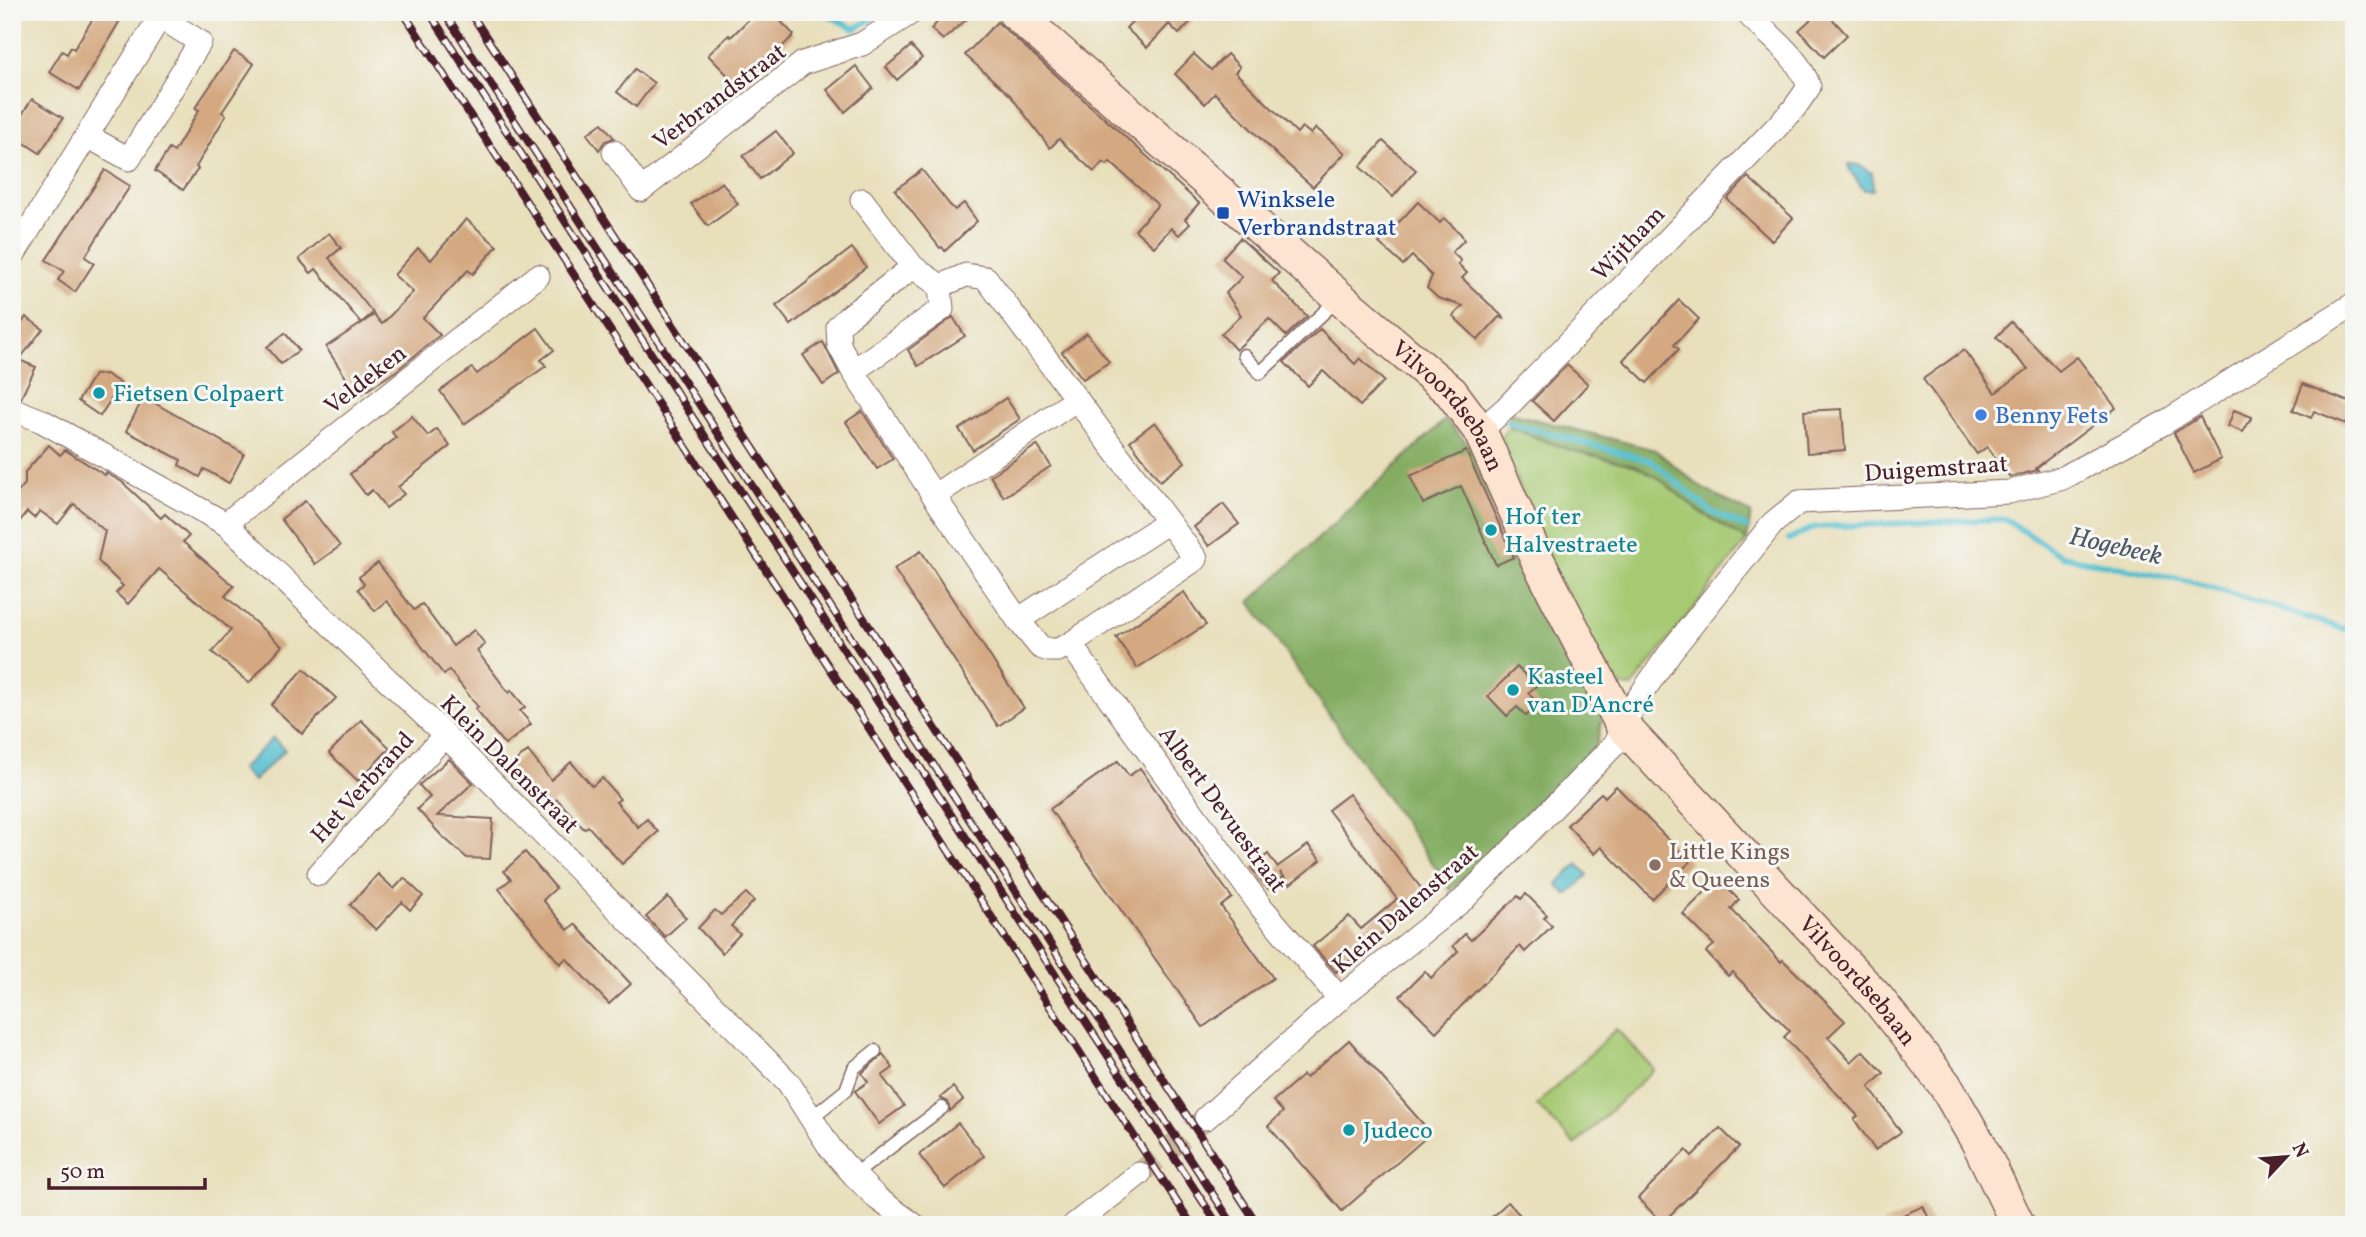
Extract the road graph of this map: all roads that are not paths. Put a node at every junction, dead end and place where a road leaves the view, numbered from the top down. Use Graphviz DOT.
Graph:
graph roads {
  1 [pos="912,12"];
  2 [pos="1014,12"];
  3 [pos="1750,16"];
  4 [pos="87,136"];
  5 [pos="614,152"];
  6 [pos="862,200"];
  7 [pos="12,257"];
  8 [pos="913,267"];
  9 [pos="538,276"];
  10 [pos="940,285"];
  11 [pos="1340,298"];
  12 [pos="2354,304"];
  13 [pos="1244,355"];
  14 [pos="853,371"];
  15 [pos="1077,400"];
  16 [pos="12,409"];
  17 [pos="1480,431"];
  18 [pos="934,496"];
  19 [pos="1168,522"];
  20 [pos="226,524"];
  21 [pos="1018,620"];
  22 [pos="1070,644"];
  23 [pos="1622,725"];
  24 [pos="445,736"];
  25 [pos="319,874"];
  26 [pos="1340,999"];
  27 [pos="875,1051"];
  28 [pos="942,1108"];
  29 [pos="810,1118"];
  30 [pos="1206,1118"];
  31 [pos="1139,1174"];
  32 [pos="854,1175"];
  33 [pos="914,1225"];
  34 [pos="1074,1225"];
  35 [pos="2018,1225"];
  1 -- 5 [label="street, Verbrandstraat"];
  2 -- 11 [label="street, Vilvoordsebaan"];
  3 -- 17 [label="street, Wijtham"];
  4 -- 4 [label="street"];
  4 -- 7 [label="street"];
  6 -- 8 [label="street"];
  8 -- 10 [label="street"];
  8 -- 14 [label="street"];
  9 -- 20 [label="street, Veldeken"];
  10 -- 14 [label="street"];
  10 -- 15 [label="street"];
  11 -- 13 [label="lane"];
  11 -- 17 [label="street, Vilvoordsebaan"];
  12 -- 23 [label="street, Duigemstraat"];
  14 -- 18 [label="street"];
  15 -- 18 [label="street"];
  15 -- 19 [label="street"];
  16 -- 20 [label="street, Klein Dalenstraat"];
  17 -- 23 [label="street, Vilvoordsebaan"];
  18 -- 21 [label="street"];
  19 -- 21 [label="street"];
  19 -- 22 [label="street"];
  20 -- 24 [label="street, Klein Dalenstraat"];
  21 -- 22 [label="street"];
  22 -- 26 [label="street, Albert Devuestraat"];
  23 -- 26 [label="street, Klein Dalenstraat"];
  23 -- 35 [label="street, Vilvoordsebaan"];
  24 -- 25 [label="street, Het Verbrand"];
  24 -- 29 [label="street, Klein Dalenstraat"];
  26 -- 30 [label="street, Klein Dalenstraat"];
  27 -- 29 [label="lane"];
  28 -- 32 [label="lane"];
  29 -- 32 [label="street, Klein Dalenstraat"];
  31 -- 34 [label="street"];
  32 -- 33 [label="street, Klein Dalenstraat"];
}
